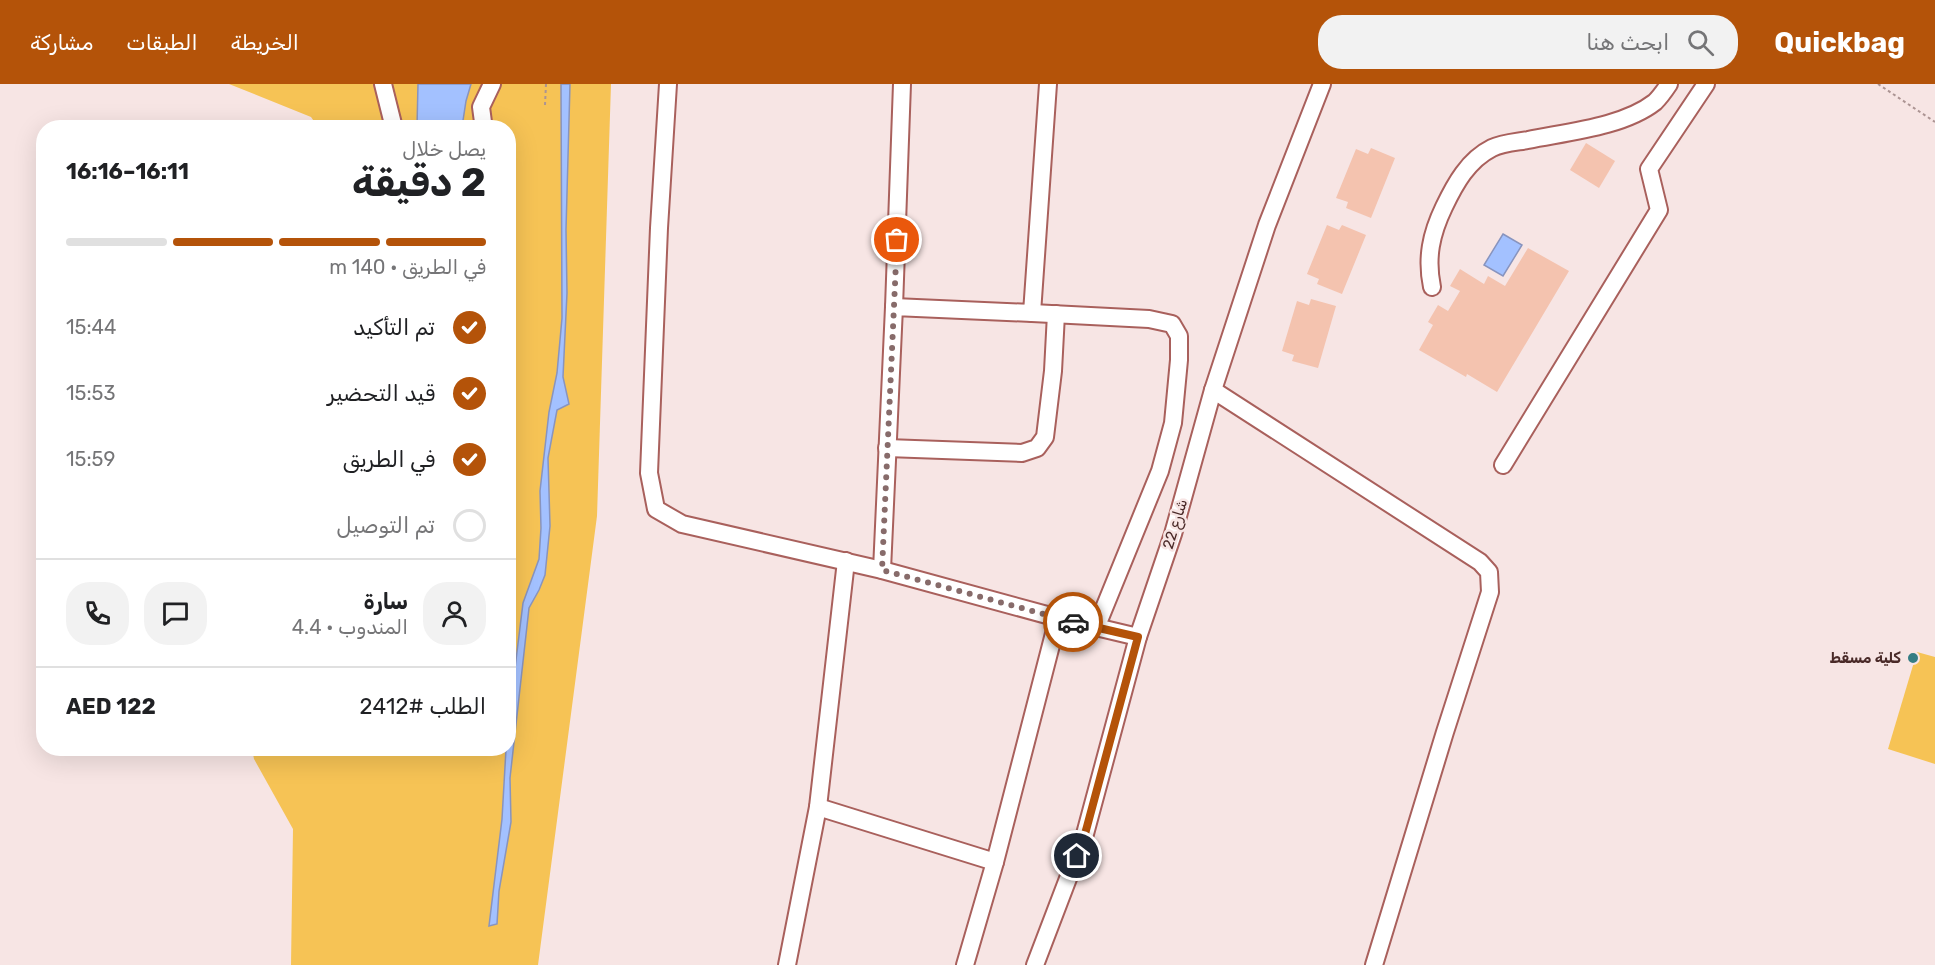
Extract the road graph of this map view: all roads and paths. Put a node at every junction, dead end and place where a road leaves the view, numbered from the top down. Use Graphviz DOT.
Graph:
graph roads {
  1 [pos="383,84"];
  2 [pos="492,84"];
  3 [pos="546,84"];
  4 [pos="668,84"];
  5 [pos="902,84"];
  6 [pos="1048,84"];
  7 [pos="1322,84"];
  8 [pos="1669,84"];
  9 [pos="1706,84"];
  10 [pos="1878,84"];
  11 [pos="544,105"];
  12 [pos="392,120"];
  13 [pos="483,120"];
  14 [pos="1935,122"];
  15 [pos="1432,287"];
  16 [pos="894,307"];
  17 [pos="1032,313"];
  18 [pos="1056,314"];
  19 [pos="1213,390"];
  20 [pos="887,448"];
  21 [pos="1503,465"];
  22 [pos="846,561"];
  23 [pos="882,570"];
  24 [pos="1058,618"];
  25 [pos="1096,628"];
  26 [pos="1138,637"];
  27 [pos="818,807"];
  28 [pos="995,862"];
  29 [pos="787,965"];
  30 [pos="965,965"];
  31 [pos="1035,965"];
  32 [pos="1374,965"];
  1 -- 12 [label="street"];
  2 -- 13 [label="street"];
  3 -- 11 [label="path"];
  4 -- 22 [label="street"];
  5 -- 16 [label="street"];
  6 -- 17 [label="street"];
  7 -- 19 [label="street, شارع 22"];
  8 -- 15 [label="street"];
  9 -- 21 [label="street"];
  10 -- 14 [label="path"];
  16 -- 17 [label="street"];
  16 -- 20 [label="street"];
  17 -- 18 [label="street"];
  18 -- 20 [label="street"];
  18 -- 25 [label="street"];
  19 -- 26 [label="street, شارع 22"];
  19 -- 32 [label="street"];
  20 -- 23 [label="street"];
  22 -- 23 [label="street"];
  22 -- 27 [label="street"];
  23 -- 24 [label="street"];
  24 -- 25 [label="street"];
  24 -- 28 [label="street"];
  25 -- 26 [label="street"];
  26 -- 31 [label="street, شارع 22"];
  27 -- 28 [label="street"];
  27 -- 29 [label="street"];
  28 -- 30 [label="street"];
}
